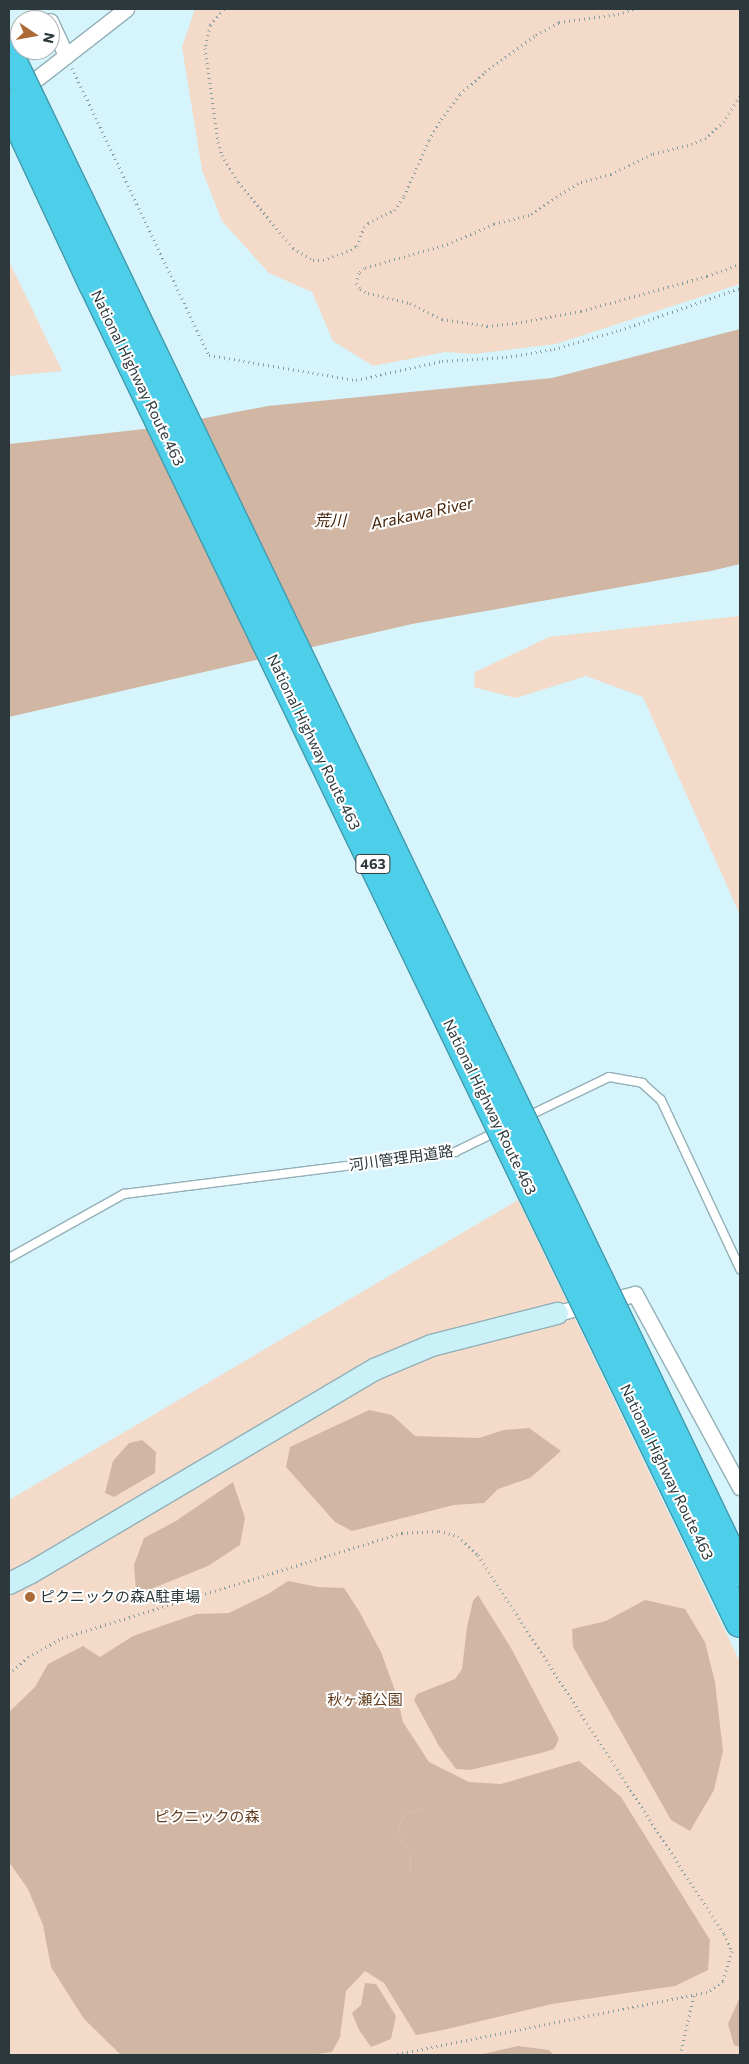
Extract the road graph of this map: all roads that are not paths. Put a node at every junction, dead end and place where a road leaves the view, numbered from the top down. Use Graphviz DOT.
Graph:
graph roads {
  1 [pos="125,9"];
  2 [pos="60,42"];
  3 [pos="9,54"];
  4 [pos="66,56"];
  5 [pos="9,102"];
  6 [pos="515,1123"];
  7 [pos="506,1127"];
  8 [pos="9,1258"];
  9 [pos="740,1269"];
  10 [pos="557,1313"];
  11 [pos="740,1487"];
  12 [pos="740,1572"];
  13 [pos="9,1582"];
  14 [pos="740,1623"];
  1 -- 4 [label="street"];
  2 -- 4 [label="street"];
  3 -- 12 [label="highway, National Highway Route 463 / 463, bridge"];
  4 -- 5 [label="street"];
  5 -- 14 [label="highway, National Highway Route 463 / 463, bridge"];
  6 -- 9 [label="lane"];
  7 -- 8 [label="lane, 河川管理用道路"];
  10 -- 11 [label="street"];
  10 -- 13 [label="street"];
}
